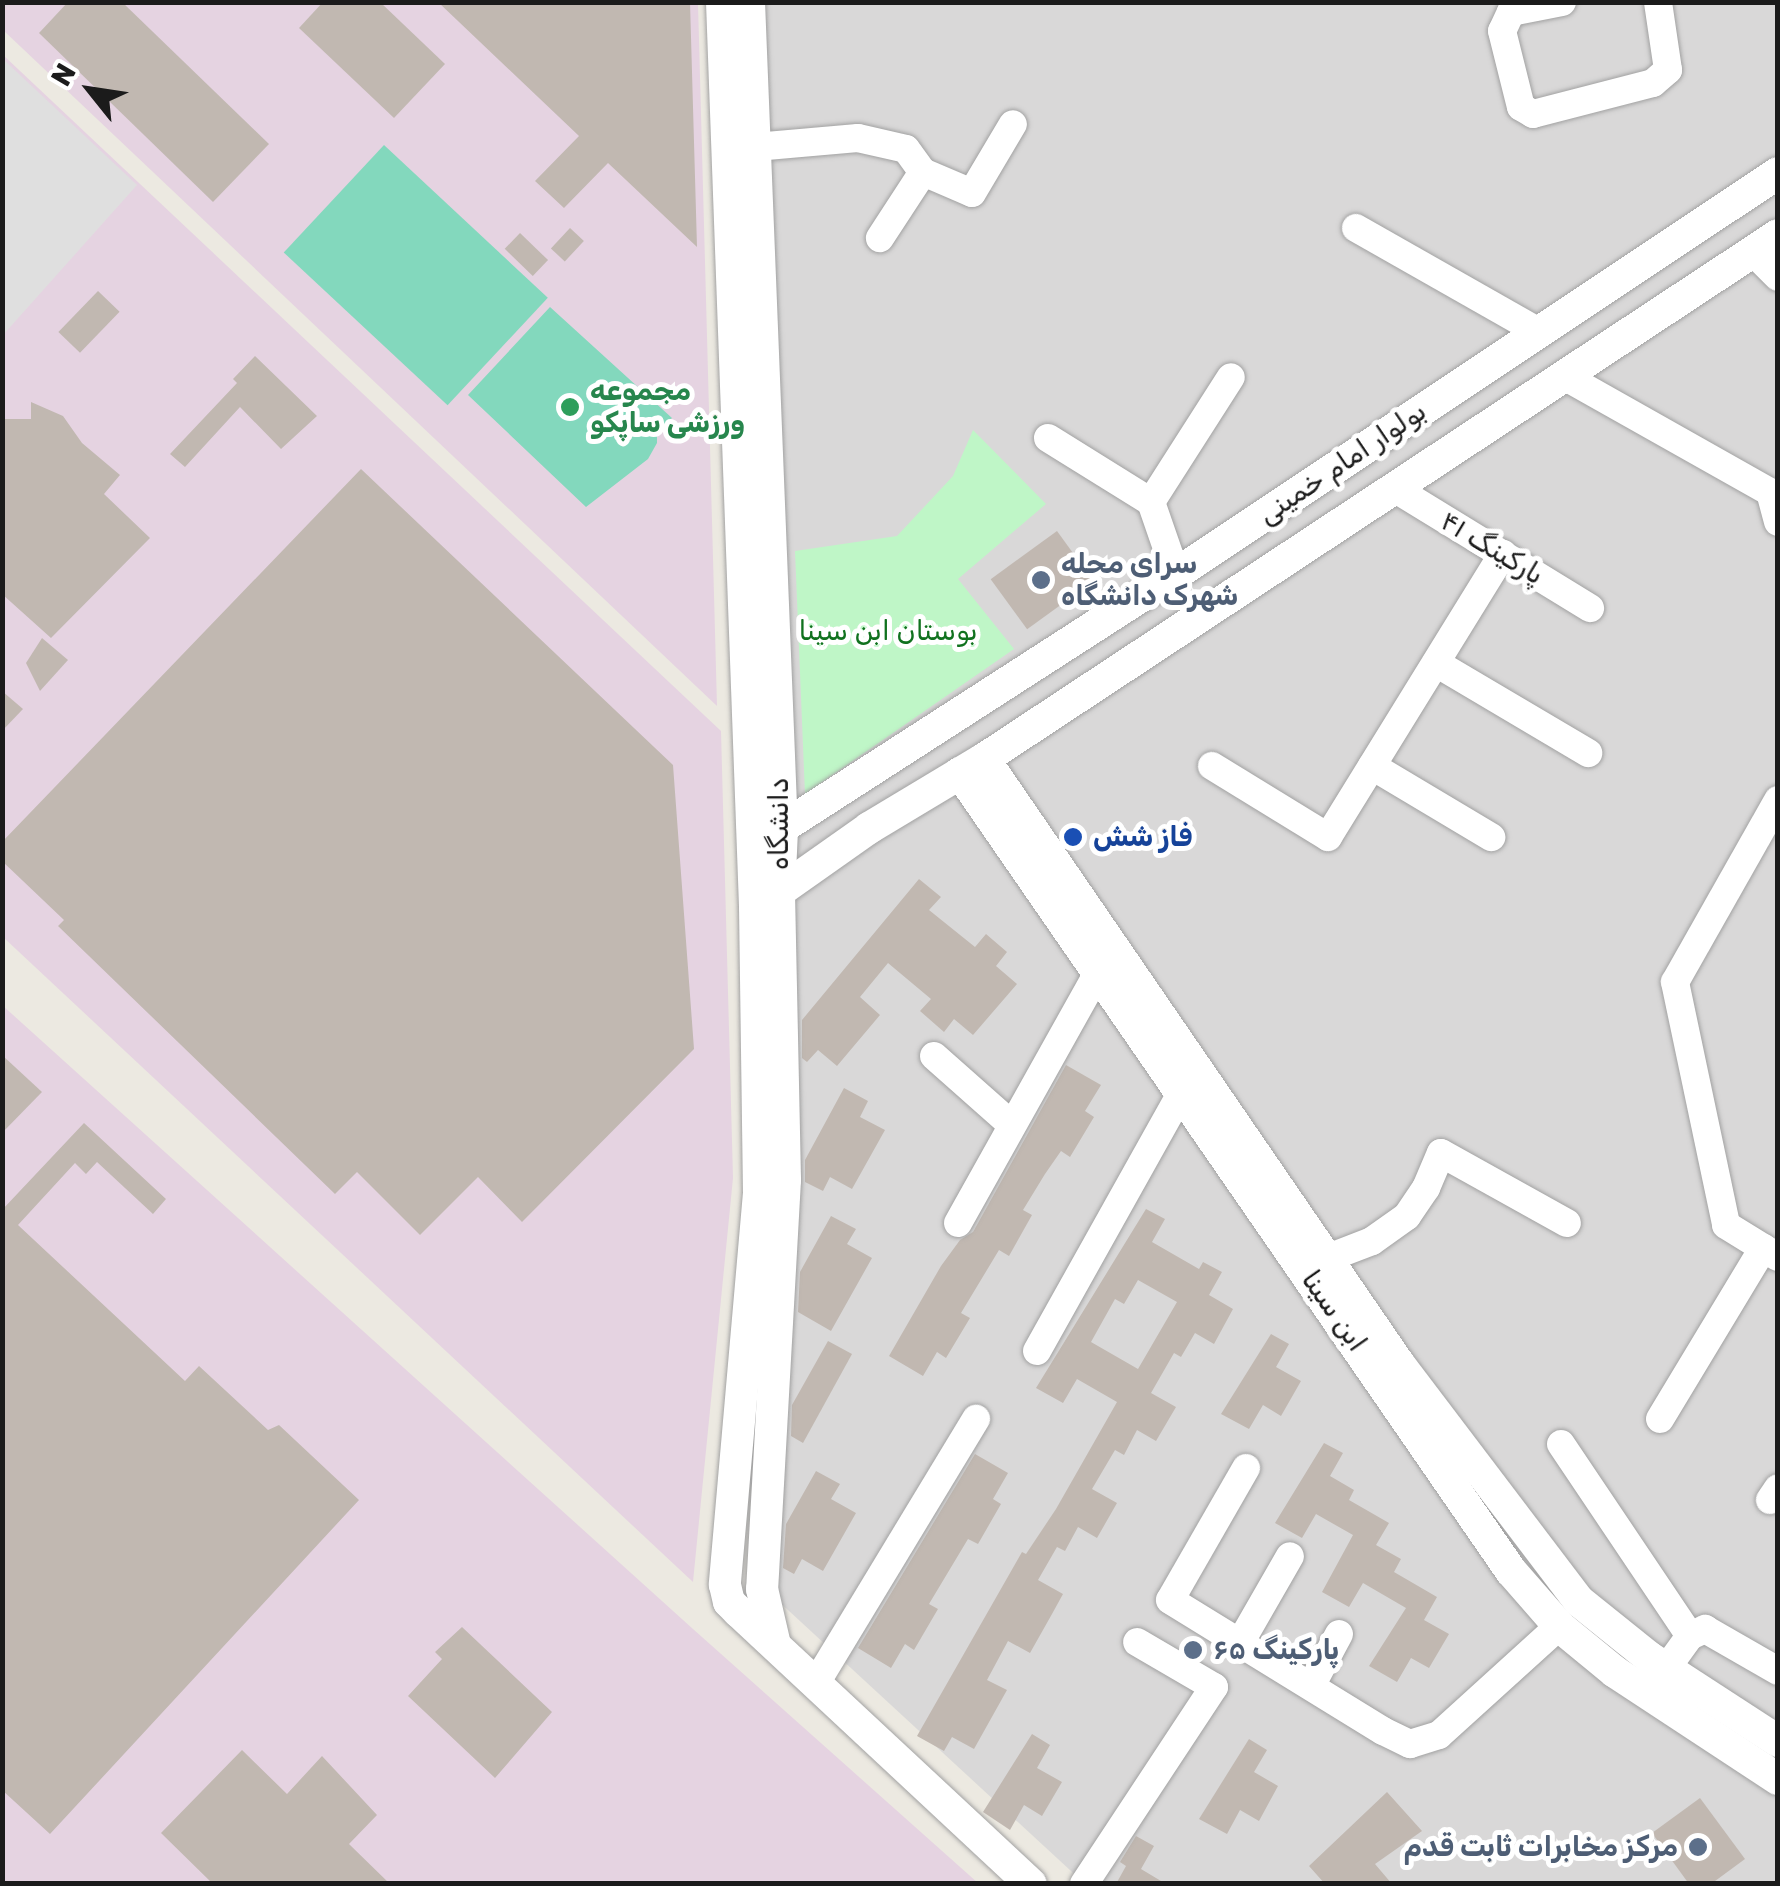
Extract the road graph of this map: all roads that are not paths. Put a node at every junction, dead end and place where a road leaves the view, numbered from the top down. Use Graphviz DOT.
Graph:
graph roads {
  1 [pos="722,2"];
  2 [pos="750,2"];
  3 [pos="1562,2"];
  4 [pos="1658,2"];
  5 [pos="1013,124"];
  6 [pos="755,147"];
  7 [pos="923,172"];
  8 [pos="1778,173"];
  9 [pos="1356,228"];
  10 [pos="880,238"];
  11 [pos="1765,244"];
  12 [pos="1778,276"];
  13 [pos="1540,332"];
  14 [pos="1564,376"];
  15 [pos="1230,377"];
  16 [pos="1048,438"];
  17 [pos="1394,488"];
  18 [pos="1151,502"];
  19 [pos="1778,522"];
  20 [pos="1503,554"];
  21 [pos="1176,574"];
  22 [pos="1590,608"];
  23 [pos="1436,662"];
  24 [pos="1588,753"];
  25 [pos="972,766"];
  26 [pos="1212,766"];
  27 [pos="1372,766"];
  28 [pos="1778,800"];
  29 [pos="782,830"];
  30 [pos="1491,837"];
  31 [pos="752,845"];
  32 [pos="767,900"];
  33 [pos="1098,972"];
  34 [pos="934,1056"];
  35 [pos="1182,1092"];
  36 [pos="1012,1125"];
  37 [pos="1566,1223"];
  38 [pos="958,1224"];
  39 [pos="1770,1252"];
  40 [pos="1328,1258"];
  41 [pos="1038,1351"];
  42 [pos="976,1419"];
  43 [pos="1660,1419"];
  44 [pos="1561,1444"];
  45 [pos="1246,1468"];
  46 [pos="1290,1556"];
  47 [pos="1559,1626"];
  48 [pos="1338,1634"];
  49 [pos="1690,1636"];
  50 [pos="1137,1642"];
  51 [pos="1240,1643"];
  52 [pos="775,1645"];
  53 [pos="1666,1668"];
  54 [pos="1778,1671"];
  55 [pos="816,1683"];
  56 [pos="1311,1686"];
  57 [pos="1778,1741"];
  58 [pos="1778,1779"];
  59 [pos="1030,1884"];
  60 [pos="1084,1884"];
  1 -- 31 [label="street, دانشگاه"];
  2 -- 6 [label="street, دانشگاه"];
  3 -- 4 [label="street"];
  5 -- 7 [label="street"];
  6 -- 7 [label="street"];
  6 -- 29 [label="street, دانشگاه"];
  7 -- 10 [label="street"];
  8 -- 13 [label="street, بولوار امام خمینی"];
  9 -- 13 [label="street"];
  11 -- 12 [label="street"];
  11 -- 14 [label="street, بولوار امام خمینی"];
  13 -- 21 [label="street, بولوار امام خمینی"];
  14 -- 17 [label="street, بولوار امام خمینی"];
  14 -- 19 [label="street"];
  15 -- 18 [label="street"];
  16 -- 18 [label="street"];
  17 -- 20 [label="street, پارکینگ ۴۱"];
  17 -- 25 [label="street, بولوار امام خمینی"];
  18 -- 21 [label="street"];
  20 -- 22 [label="street, پارکینگ ۴۱"];
  20 -- 23 [label="street"];
  21 -- 29 [label="street, بولوار امام خمینی"];
  23 -- 24 [label="street"];
  23 -- 27 [label="street"];
  25 -- 32 [label="street, بولوار امام خمینی"];
  25 -- 33 [label="street, ابن سینا"];
  25 -- 40 [label="street, ابن سینا"];
  26 -- 27 [label="street"];
  27 -- 30 [label="street"];
  28 -- 39 [label="street"];
  29 -- 31 [label="street, بولوار امام خمینی"];
  29 -- 32 [label="street, دانشگاه"];
  31 -- 32 [label="street, دانشگاه"];
  32 -- 52 [label="street, دانشگاه"];
  32 -- 52 [label="street, دانشگاه"];
  33 -- 35 [label="street, ابن سینا"];
  33 -- 36 [label="street"];
  34 -- 36 [label="street"];
  35 -- 41 [label="street"];
  35 -- 47 [label="street, ابن سینا"];
  36 -- 38 [label="street"];
  37 -- 40 [label="street"];
  39 -- 43 [label="street"];
  40 -- 53 [label="street, ابن سینا"];
  42 -- 55 [label="street"];
  44 -- 49 [label="street"];
  45 -- 51 [label="street"];
  46 -- 51 [label="street"];
  47 -- 56 [label="street"];
  47 -- 58 [label="street, ابن سینا"];
  48 -- 56 [label="street"];
  49 -- 53 [label="street"];
  49 -- 54 [label="street"];
  50 -- 60 [label="street"];
  51 -- 56 [label="street"];
  52 -- 55 [label="street"];
  53 -- 57 [label="street, ابن سینا"];
  55 -- 59 [label="street"];
}
